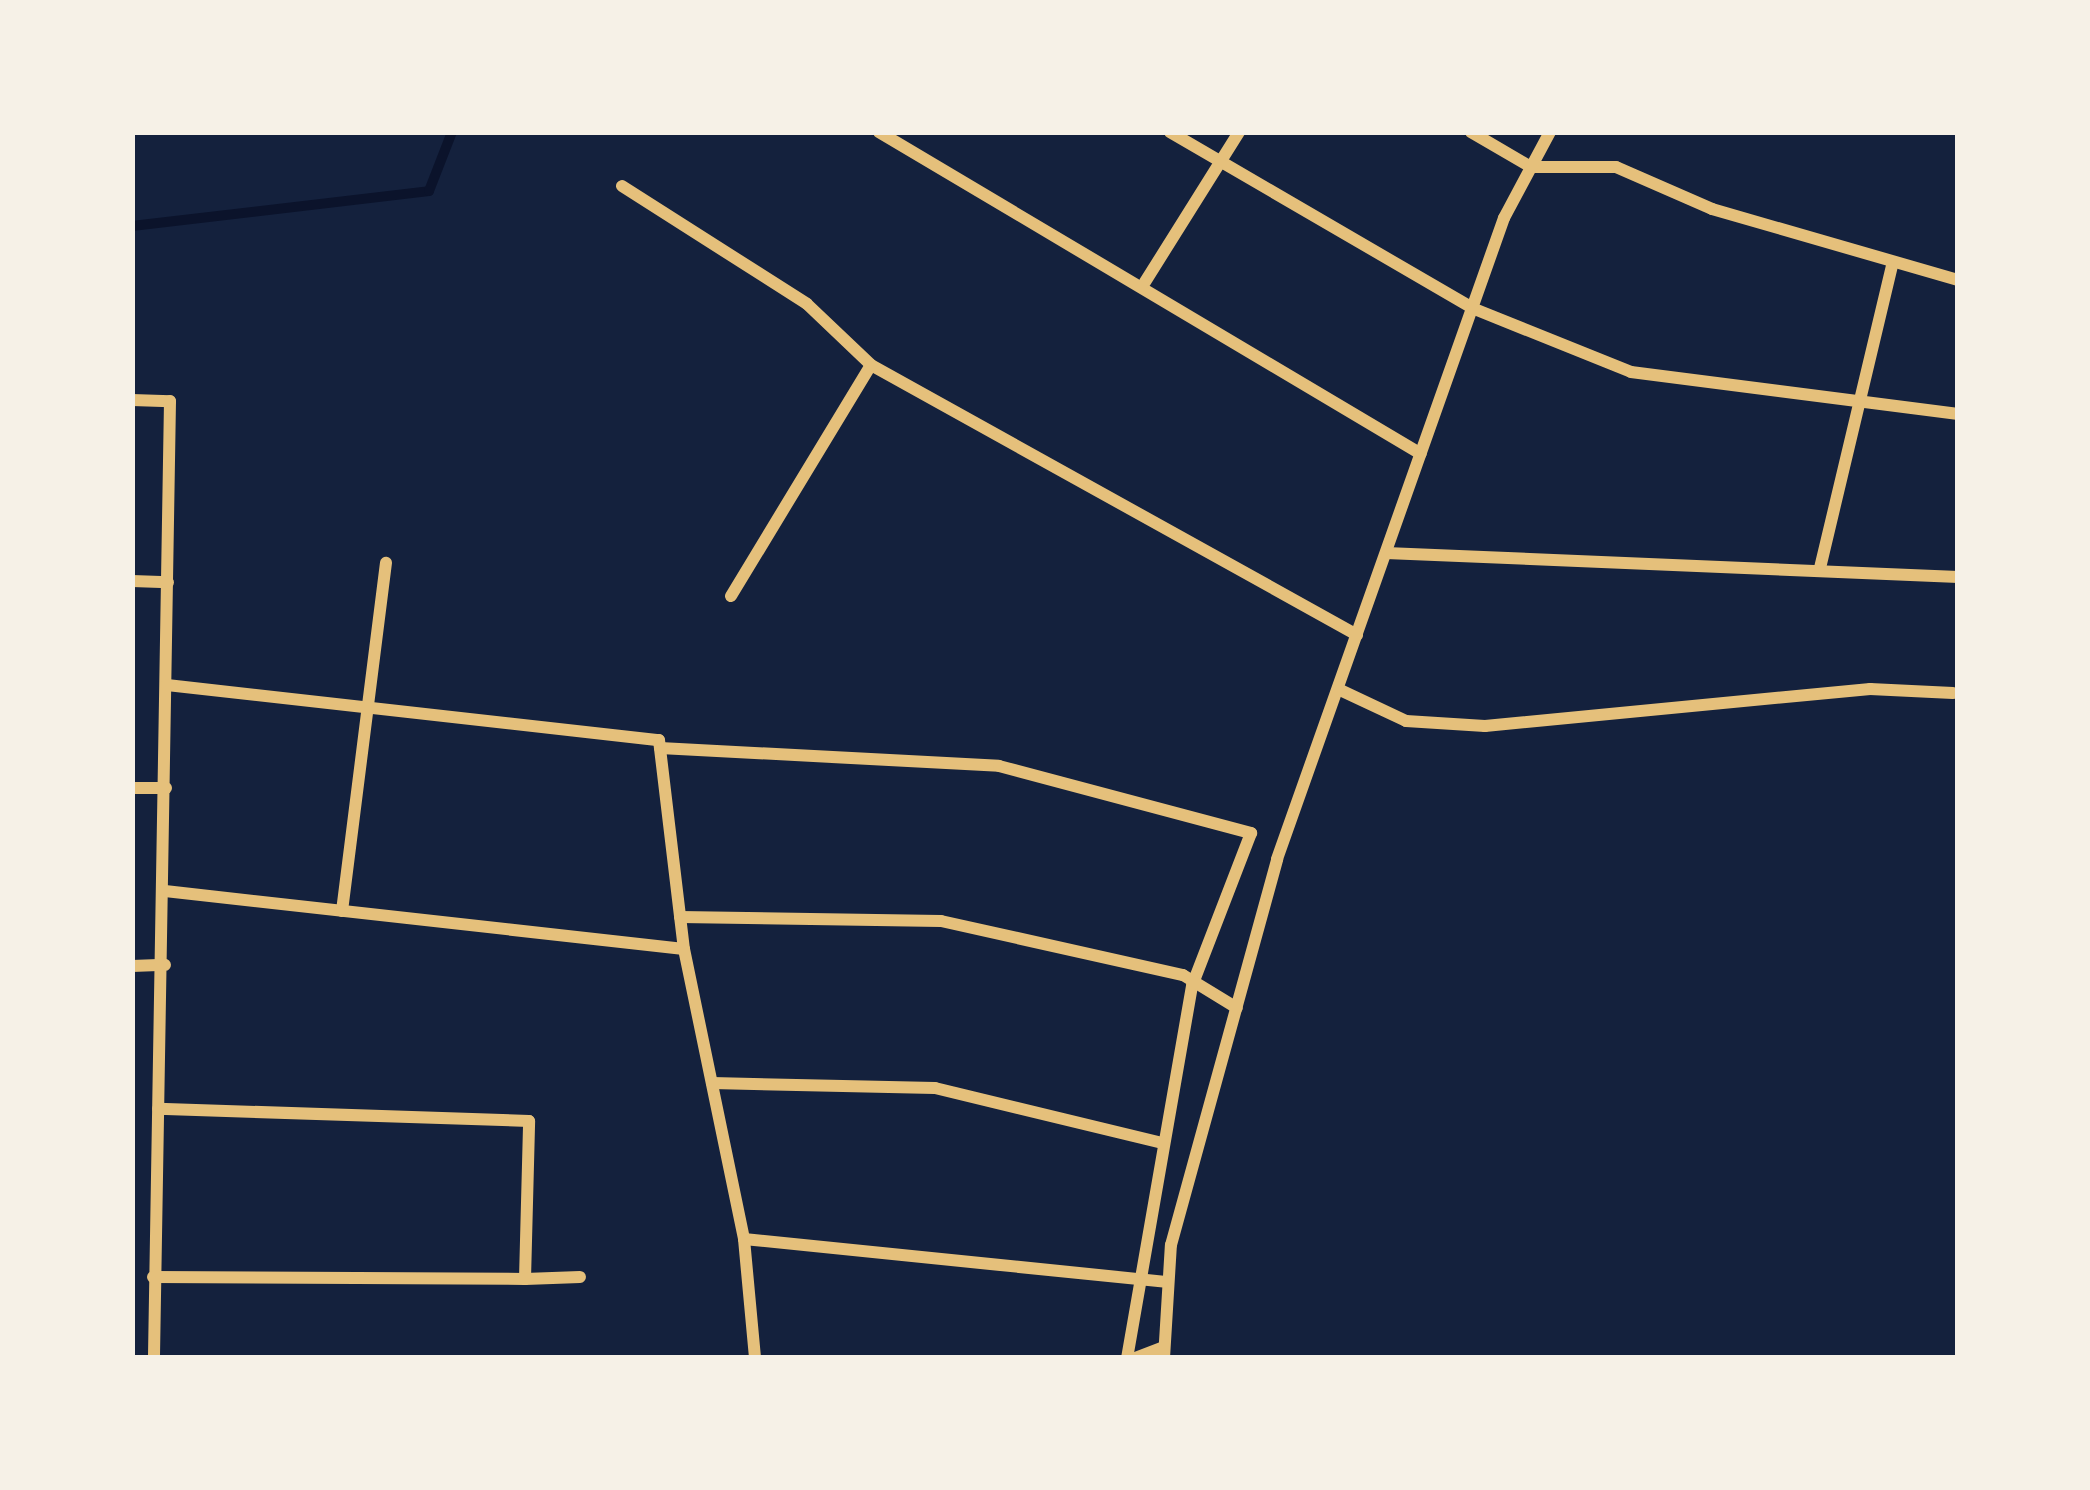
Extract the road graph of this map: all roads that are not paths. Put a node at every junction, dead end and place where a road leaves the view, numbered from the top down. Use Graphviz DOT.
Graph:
graph roads {
  1 [pos="879,132"];
  2 [pos="1170,132"];
  3 [pos="1239,132"];
  4 [pos="1471,132"];
  5 [pos="1550,132"];
  6 [pos="1221,163"];
  7 [pos="1532,167"];
  8 [pos="622,186"];
  9 [pos="1892,265"];
  10 [pos="1958,280"];
  11 [pos="1145,282"];
  12 [pos="1472,308"];
  13 [pos="872,364"];
  14 [pos="132,400"];
  15 [pos="1853,404"];
  16 [pos="1958,414"];
  17 [pos="1420,454"];
  18 [pos="1386,553"];
  19 [pos="386,563"];
  20 [pos="1820,568"];
  21 [pos="1958,578"];
  22 [pos="132,581"];
  23 [pos="168,582"];
  24 [pos="731,596"];
  25 [pos="1357,634"];
  26 [pos="167,685"];
  27 [pos="1338,689"];
  28 [pos="1953,693"];
  29 [pos="368,708"];
  30 [pos="660,748"];
  31 [pos="132,788"];
  32 [pos="166,788"];
  33 [pos="165,891"];
  34 [pos="342,911"];
  35 [pos="680,917"];
  36 [pos="684,949"];
  37 [pos="165,965"];
  38 [pos="132,966"];
  39 [pos="1192,986"];
  40 [pos="1238,1008"];
  41 [pos="712,1083"];
  42 [pos="158,1109"];
  43 [pos="1163,1143"];
  44 [pos="744,1239"];
  45 [pos="132,1246"];
  46 [pos="152,1246"];
  47 [pos="153,1277"];
  48 [pos="580,1277"];
  49 [pos="525,1279"];
  50 [pos="1138,1279"];
  51 [pos="1166,1282"];
  52 [pos="1163,1352"];
  53 [pos="154,1358"];
  54 [pos="755,1358"];
  55 [pos="1131,1358"];
  1 -- 11 [label="street"];
  2 -- 6 [label="street"];
  3 -- 6 [label="street"];
  4 -- 7 [label="street"];
  5 -- 7 [label="street"];
  6 -- 11 [label="street"];
  6 -- 12 [label="street"];
  7 -- 9 [label="street"];
  7 -- 12 [label="street"];
  8 -- 13 [label="street"];
  9 -- 10 [label="street"];
  9 -- 15 [label="street"];
  11 -- 17 [label="street"];
  12 -- 15 [label="street"];
  12 -- 17 [label="street"];
  13 -- 24 [label="street"];
  13 -- 25 [label="street"];
  14 -- 23 [label="street"];
  15 -- 16 [label="street"];
  15 -- 20 [label="street"];
  17 -- 18 [label="street"];
  18 -- 20 [label="street"];
  18 -- 25 [label="street"];
  19 -- 29 [label="street"];
  20 -- 21 [label="street"];
  22 -- 23 [label="street"];
  23 -- 26 [label="street"];
  25 -- 27 [label="street"];
  26 -- 29 [label="street"];
  26 -- 32 [label="street"];
  27 -- 28 [label="street"];
  27 -- 40 [label="street"];
  29 -- 30 [label="street"];
  29 -- 34 [label="street"];
  30 -- 35 [label="street"];
  30 -- 39 [label="street"];
  31 -- 32 [label="street"];
  32 -- 33 [label="street"];
  33 -- 34 [label="street"];
  33 -- 37 [label="street"];
  34 -- 36 [label="street"];
  35 -- 36 [label="street"];
  35 -- 39 [label="street"];
  36 -- 41 [label="street"];
  37 -- 38 [label="street"];
  37 -- 42 [label="street"];
  39 -- 40 [label="street"];
  39 -- 43 [label="street"];
  40 -- 51 [label="street"];
  41 -- 43 [label="street"];
  41 -- 44 [label="street"];
  42 -- 46 [label="street"];
  42 -- 49 [label="street"];
  43 -- 50 [label="street"];
  44 -- 50 [label="street"];
  44 -- 54 [label="street"];
  45 -- 46 [label="street"];
  46 -- 47 [label="street"];
  47 -- 49 [label="street"];
  47 -- 53 [label="street"];
  48 -- 49 [label="street"];
  50 -- 51 [label="street"];
  50 -- 55 [label="street"];
  51 -- 52 [label="street"];
  52 -- 55 [label="street"];
}
